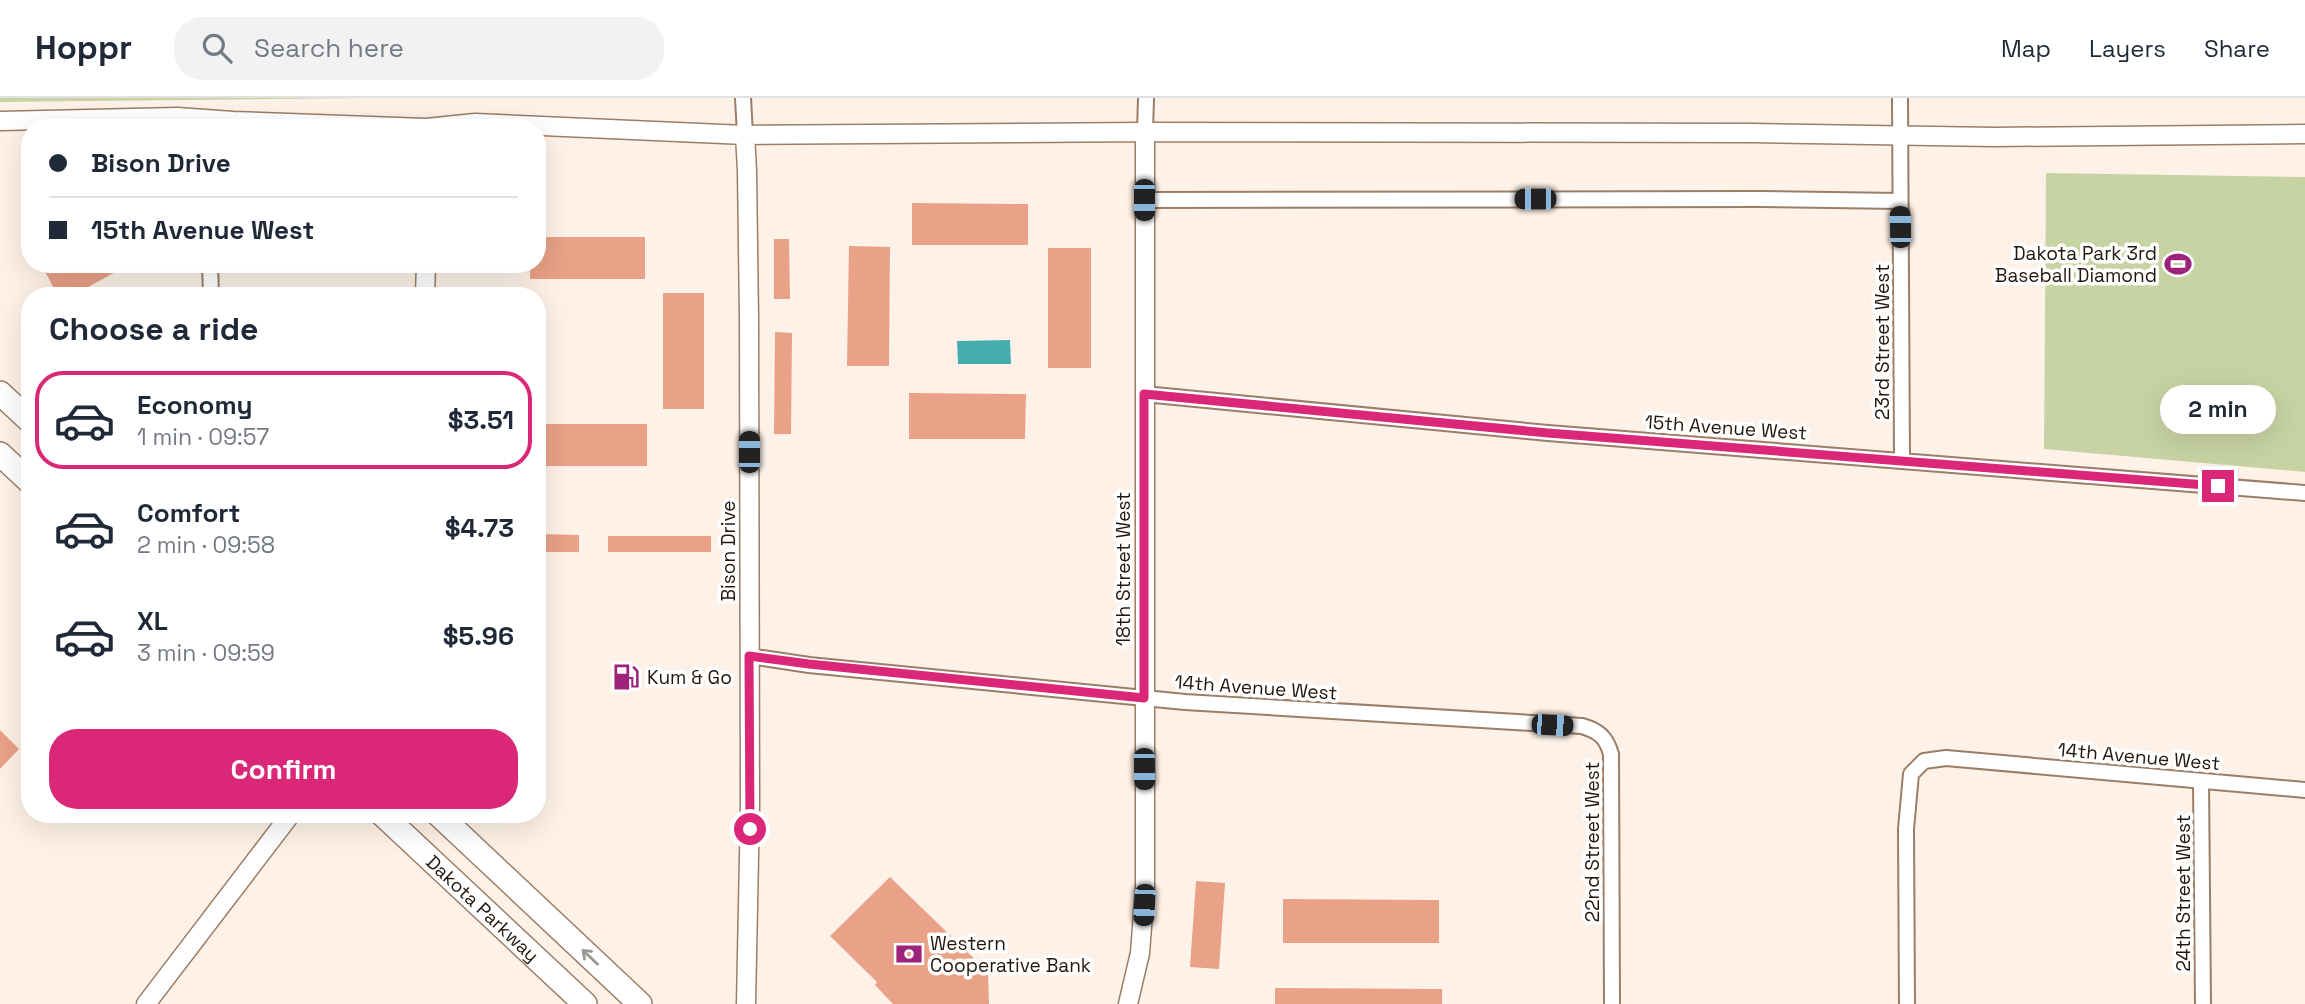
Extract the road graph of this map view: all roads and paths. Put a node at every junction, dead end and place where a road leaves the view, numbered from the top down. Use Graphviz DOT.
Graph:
graph roads {
  1 [pos="743,98"];
  2 [pos="1146,98"];
  3 [pos="1900,98"];
  4 [pos="88,119"];
  5 [pos="187,119"];
  6 [pos="0,121"];
  7 [pos="21,121"];
  8 [pos="546,125"];
  9 [pos="1144,132"];
  10 [pos="2305,134"];
  11 [pos="745,135"];
  12 [pos="1900,135"];
  13 [pos="1144,200"];
  14 [pos="1900,201"];
  15 [pos="0,393"];
  16 [pos="1144,394"];
  17 [pos="21,413"];
  18 [pos="0,454"];
  19 [pos="1902,460"];
  20 [pos="21,474"];
  21 [pos="2305,493"];
  22 [pos="749,656"];
  23 [pos="1144,698"];
  24 [pos="1552,725"];
  25 [pos="2201,781"];
  26 [pos="2305,790"];
  27 [pos="284,823"];
  28 [pos="392,823"];
  29 [pos="448,823"];
  30 [pos="557,978"];
  31 [pos="146,1004"];
  32 [pos="584,1004"];
  33 [pos="606,1004"];
  34 [pos="640,1004"];
  35 [pos="746,1004"];
  36 [pos="1128,1004"];
  37 [pos="1612,1004"];
  38 [pos="1907,1004"];
  39 [pos="2203,1004"];
  1 -- 11 [label="street, Bison Drive"];
  2 -- 9 [label="street"];
  3 -- 12 [label="street, 23rd Street West"];
  4 -- 5 [label="street"];
  6 -- 7 [label="street"];
  8 -- 11 [label="street"];
  9 -- 11 [label="street"];
  9 -- 12 [label="street"];
  9 -- 13 [label="street, 18th Street West"];
  10 -- 12 [label="street"];
  11 -- 22 [label="street, Bison Drive"];
  12 -- 14 [label="street, 23rd Street West"];
  13 -- 14 [label="street"];
  13 -- 16 [label="street, 18th Street West"];
  14 -- 19 [label="street, 23rd Street West"];
  15 -- 17 [label="highway"];
  16 -- 19 [label="street, 15th Avenue West"];
  16 -- 23 [label="street, 18th Street West"];
  18 -- 20 [label="highway"];
  19 -- 21 [label="street, 15th Avenue West"];
  22 -- 23 [label="street, 14th Avenue West"];
  22 -- 35 [label="street, Bison Drive"];
  23 -- 24 [label="street, 14th Avenue West"];
  23 -- 36 [label="street, 18th Street West"];
  24 -- 37 [label="street, 22nd Street West"];
  25 -- 26 [label="street, 14th Avenue West"];
  25 -- 38 [label="street, 14th Avenue West"];
  25 -- 39 [label="street, 24th Street West"];
  27 -- 31 [label="street"];
  28 -- 30 [label="highway, Dakota Parkway"];
  34 -- 29 [label="highway, Dakota Parkway, one-way"];
  30 -- 32 [label="highway, Dakota Parkway"];
  30 -- 33 [label="highway"];
}
